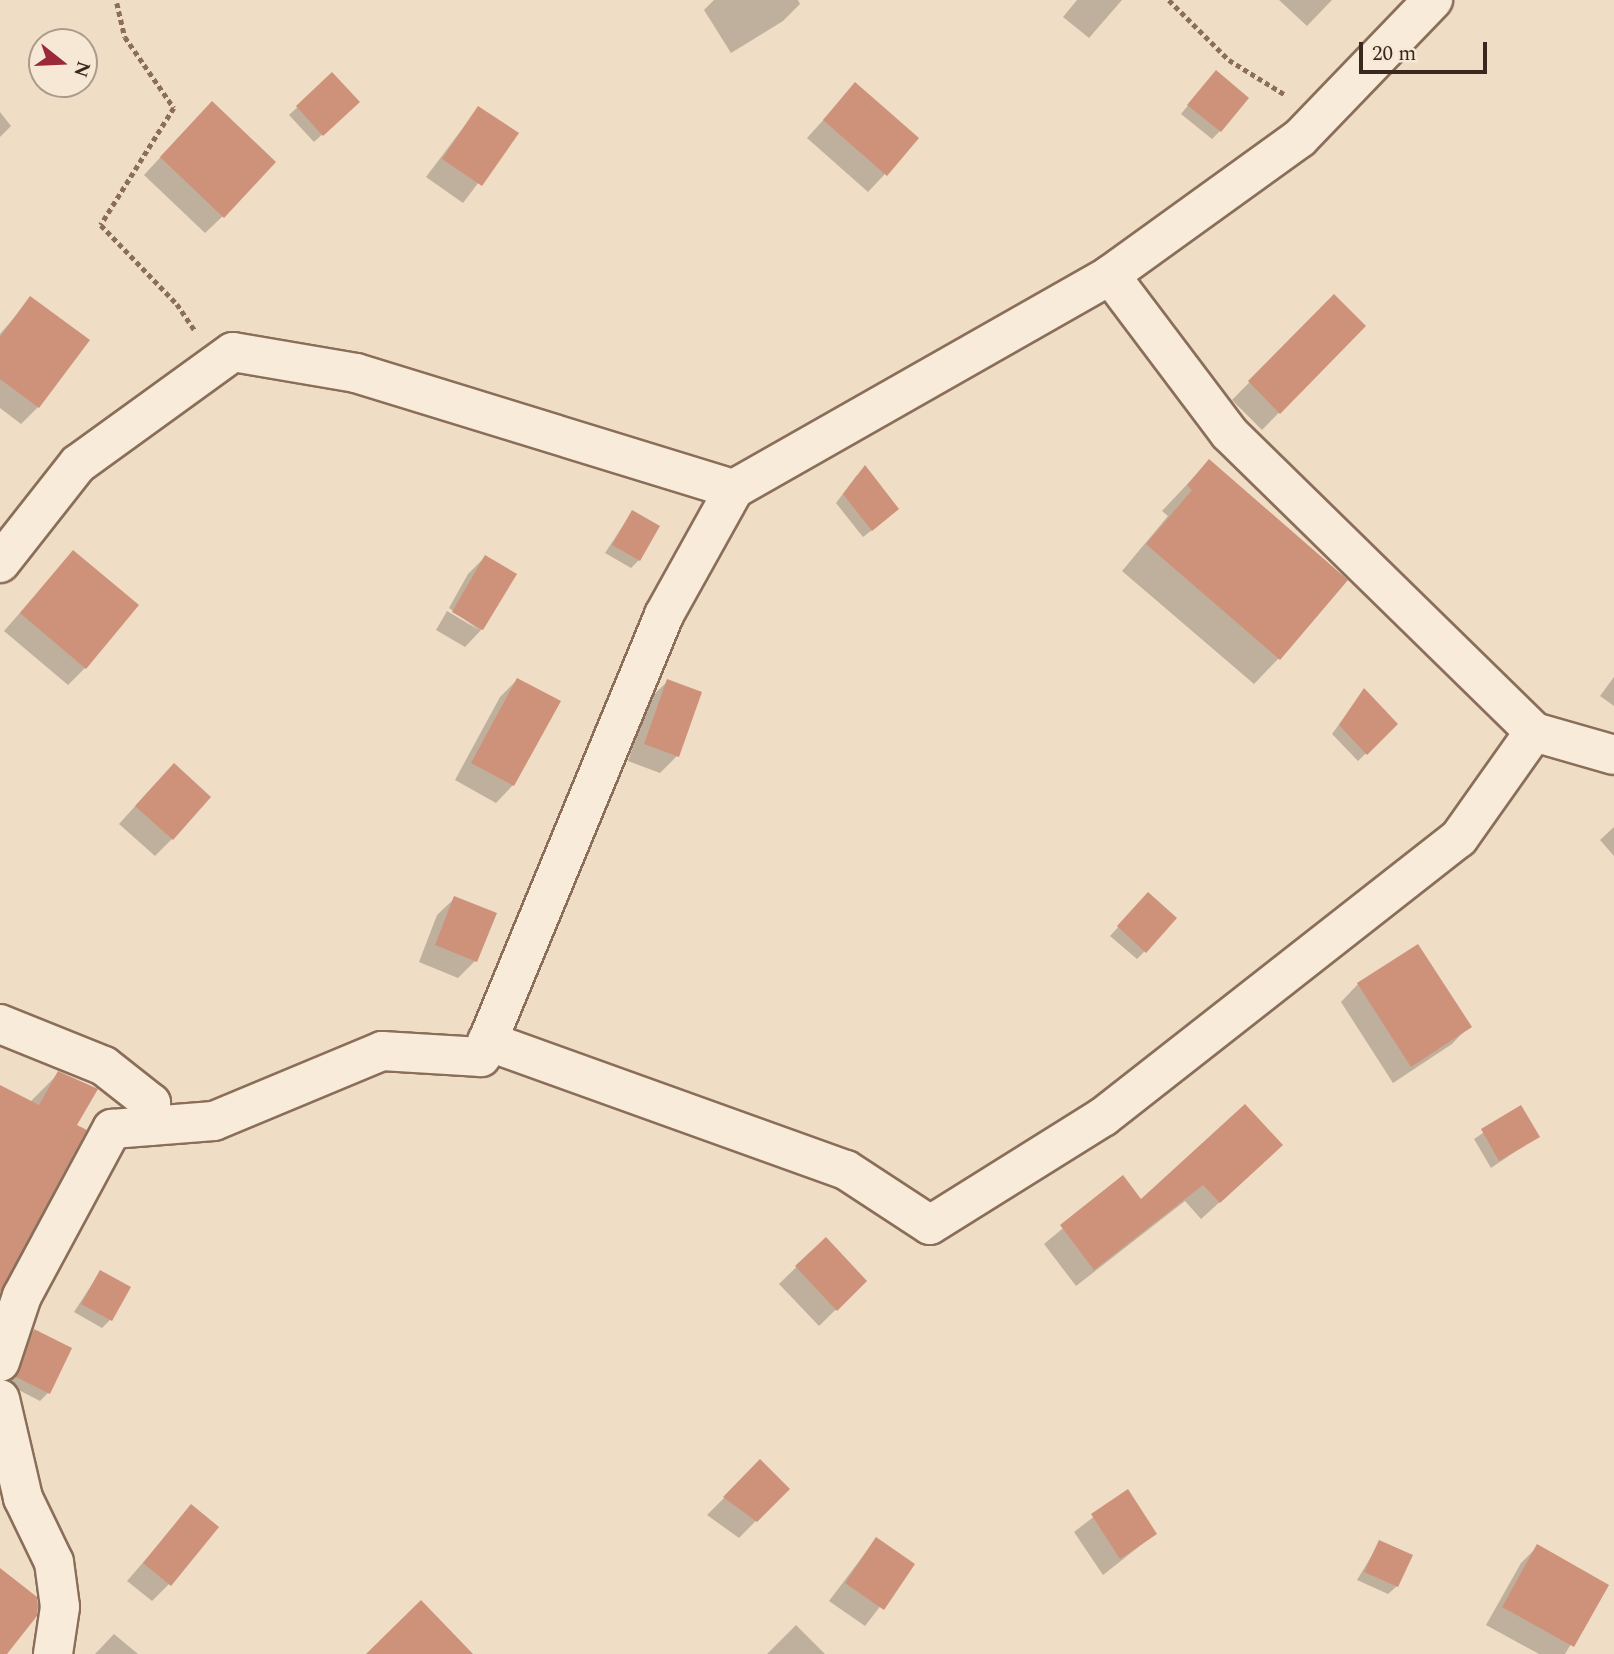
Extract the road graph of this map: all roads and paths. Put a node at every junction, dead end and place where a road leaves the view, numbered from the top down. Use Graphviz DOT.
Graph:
graph roads {
  1 [pos="1169,0"];
  2 [pos="1433,0"];
  3 [pos="117,3"];
  4 [pos="1320,117"];
  5 [pos="1110,275"];
  6 [pos="217,363"];
  7 [pos="734,489"];
  8 [pos="0,563"];
  9 [pos="1534,732"];
  10 [pos="1614,755"];
  11 [pos="0,1024"];
  12 [pos="487,1041"];
  13 [pos="151,1126"];
  14 [pos="0,1362"];
  15 [pos="0,1399"];
  16 [pos="53,1654"];
  1 -- 4 [label="path"];
  2 -- 4 [label="street"];
  3 -- 6 [label="path"];
  4 -- 5 [label="street"];
  5 -- 7 [label="street"];
  5 -- 9 [label="street"];
  6 -- 7 [label="street"];
  6 -- 8 [label="street"];
  7 -- 12 [label="street"];
  9 -- 10 [label="street"];
  9 -- 12 [label="street"];
  11 -- 13 [label="street"];
  12 -- 13 [label="street"];
  13 -- 14 [label="street"];
  15 -- 16 [label="street"];
}
